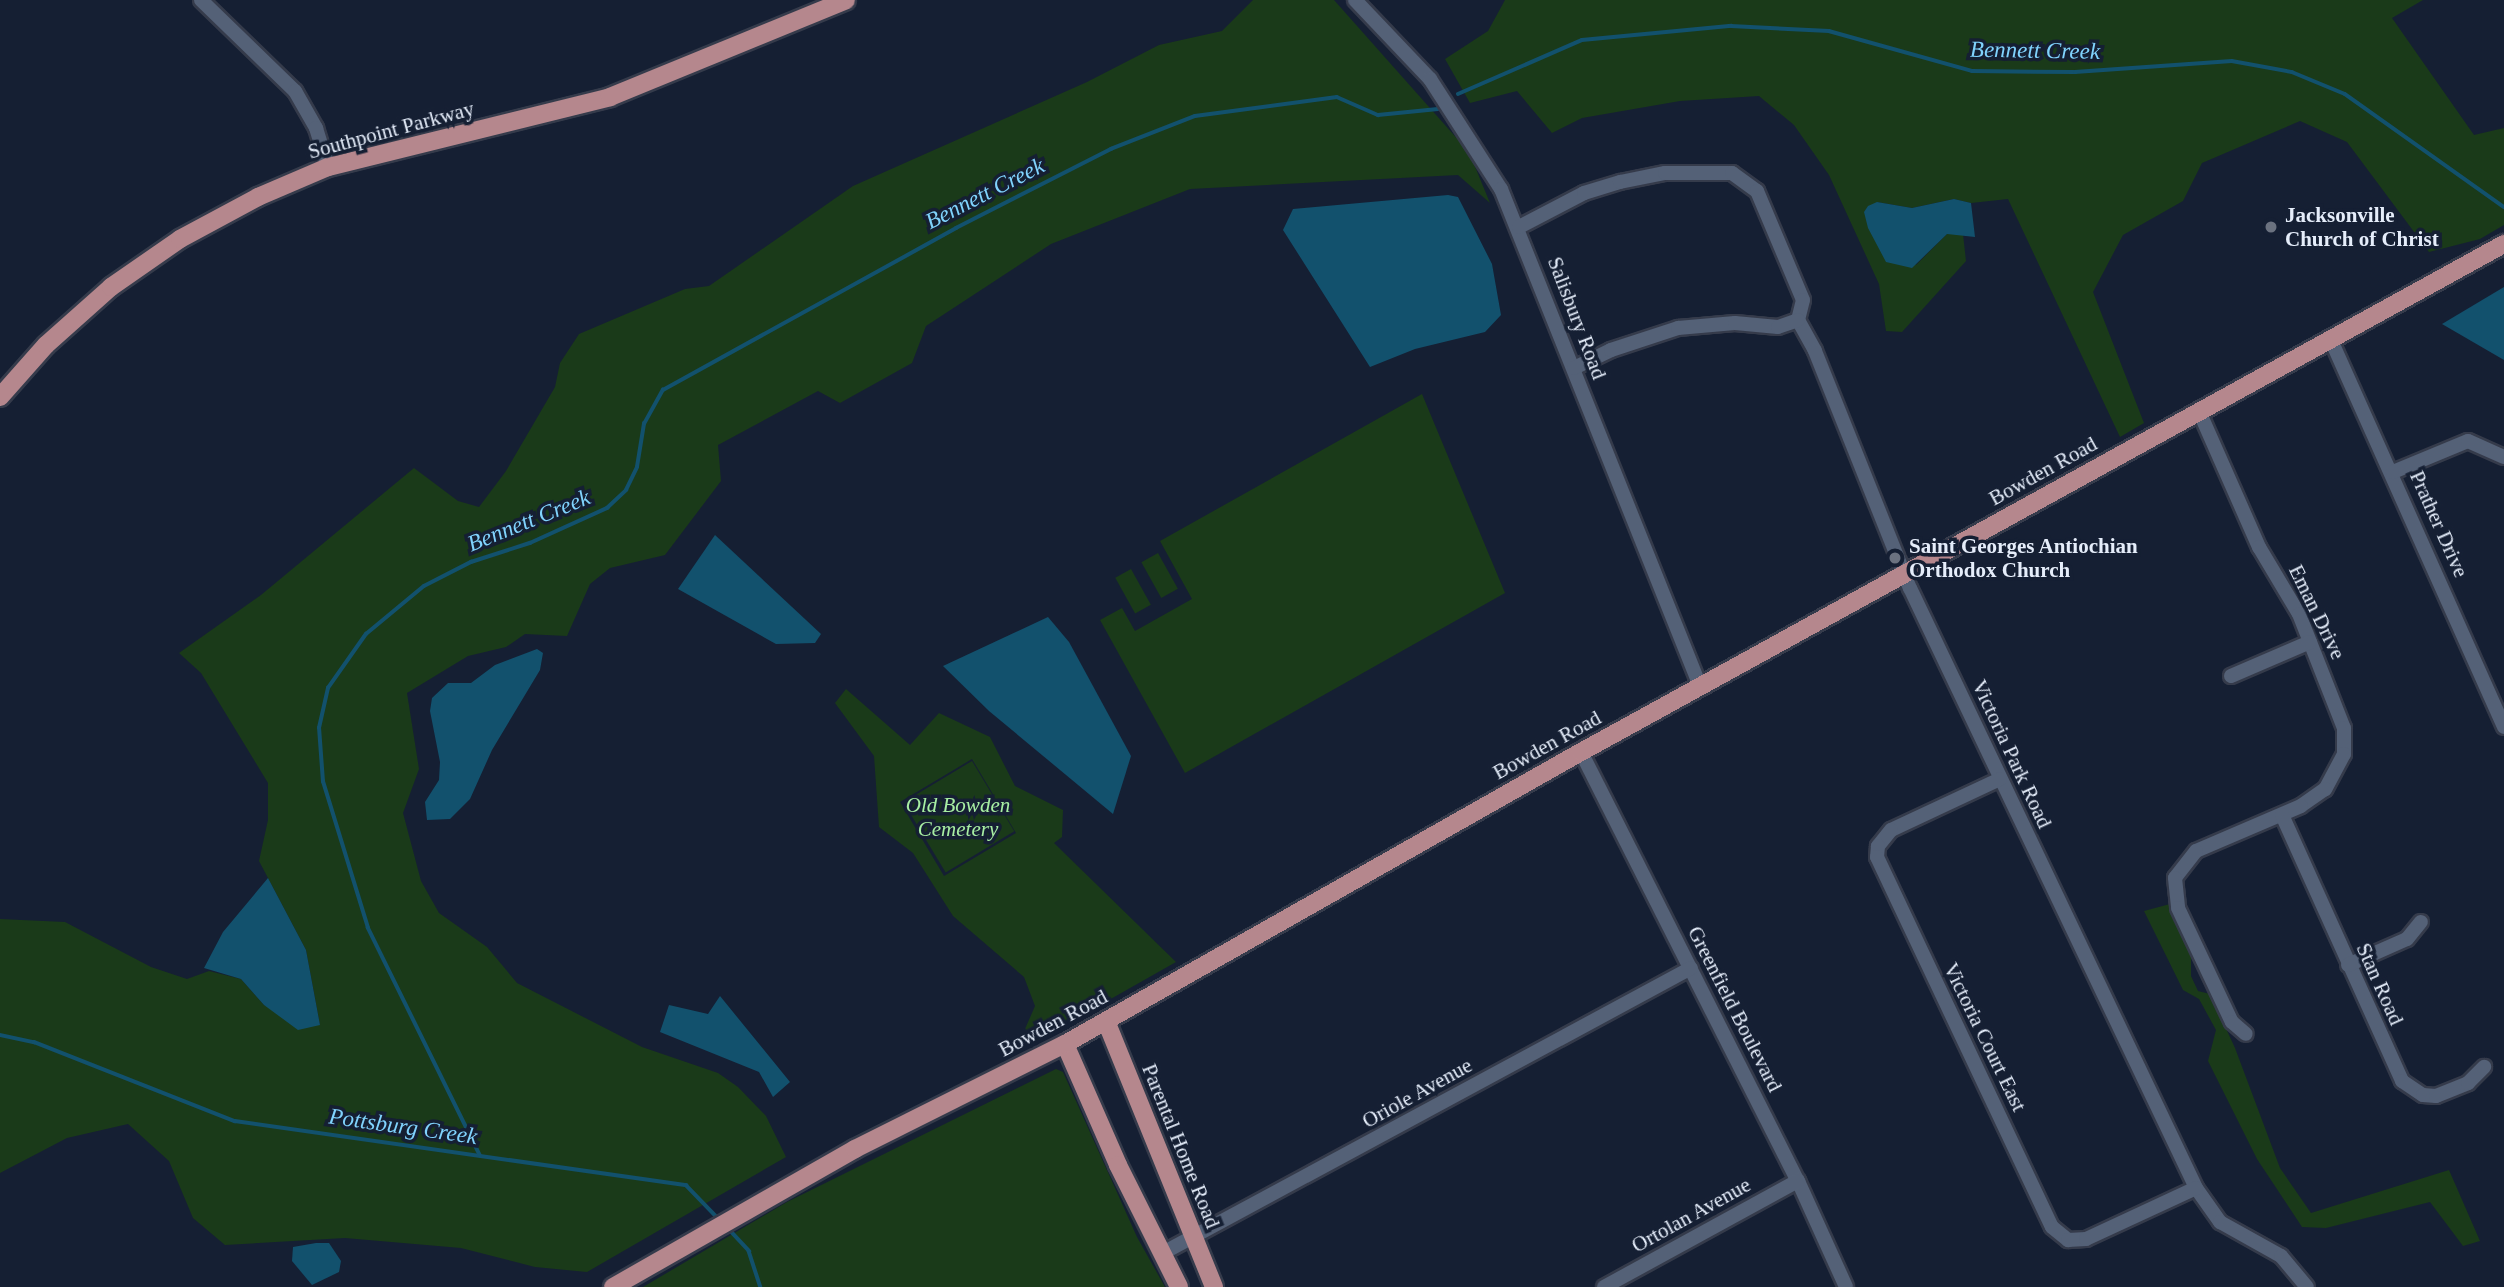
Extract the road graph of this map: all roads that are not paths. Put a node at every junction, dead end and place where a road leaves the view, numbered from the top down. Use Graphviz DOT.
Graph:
graph roads {
  1 [pos="201,0"];
  2 [pos="846,0"];
  3 [pos="1355,0"];
  4 [pos="328,167"];
  5 [pos="1519,227"];
  6 [pos="2504,244"];
  7 [pos="1798,320"];
  8 [pos="2331,340"];
  9 [pos="1574,369"];
  10 [pos="0,397"];
  11 [pos="2199,411"];
  12 [pos="2504,457"];
  13 [pos="2393,472"];
  14 [pos="1903,574"];
  15 [pos="2310,642"];
  16 [pos="2231,676"];
  17 [pos="1700,686"];
  18 [pos="2504,727"];
  19 [pos="1581,752"];
  20 [pos="2000,779"];
  21 [pos="2282,814"];
  22 [pos="2421,922"];
  23 [pos="2348,965"];
  24 [pos="1691,968"];
  25 [pos="1106,1021"];
  26 [pos="2246,1034"];
  27 [pos="1065,1044"];
  28 [pos="2484,1067"];
  29 [pos="1798,1181"];
  30 [pos="2196,1188"];
  31 [pos="1193,1239"];
  32 [pos="1161,1254"];
  33 [pos="613,1287"];
  34 [pos="1179,1287"];
  35 [pos="1214,1287"];
  36 [pos="1604,1287"];
  37 [pos="1846,1287"];
  38 [pos="2308,1287"];
  1 -- 4 [label="street"];
  2 -- 4 [label="main road, Southpoint Parkway"];
  3 -- 5 [label="street, Salisbury Road"];
  4 -- 10 [label="main road, Southpoint Parkway"];
  5 -- 7 [label="street, Victoria Park Road"];
  5 -- 9 [label="street, Salisbury Road"];
  6 -- 8 [label="main road, Bowden Road"];
  7 -- 9 [label="street"];
  7 -- 14 [label="street, Victoria Park Road"];
  8 -- 11 [label="main road, Bowden Road"];
  8 -- 13 [label="street, Prather Drive"];
  9 -- 17 [label="street, Salisbury Road"];
  11 -- 14 [label="main road, Bowden Road"];
  11 -- 15 [label="street, Eman Drive"];
  12 -- 13 [label="street"];
  13 -- 18 [label="street, Prather Drive"];
  14 -- 17 [label="main road, Bowden Road"];
  14 -- 20 [label="street, Victoria Park Road"];
  15 -- 16 [label="street"];
  15 -- 21 [label="street, Eman Drive"];
  17 -- 19 [label="main road, Bowden Road"];
  19 -- 24 [label="street, Greenfield Boulevard"];
  19 -- 25 [label="main road, Bowden Road"];
  20 -- 30 [label="street, Victoria Park Road"];
  20 -- 30 [label="street, Victoria Court East"];
  21 -- 23 [label="street, Stan Road"];
  21 -- 26 [label="street, Eman Drive"];
  22 -- 23 [label="street"];
  23 -- 28 [label="street, Stan Road"];
  24 -- 29 [label="street, Greenfield Boulevard"];
  24 -- 31 [label="street, Oriole Avenue"];
  25 -- 27 [label="main road, Bowden Road"];
  25 -- 31 [label="main road, Parental Home Road"];
  27 -- 32 [label="main road"];
  27 -- 33 [label="main road, Bowden Road"];
  29 -- 36 [label="street, Ortolan Avenue"];
  29 -- 37 [label="street, Greenfield Boulevard"];
  30 -- 38 [label="street, Victoria Park Road"];
  31 -- 32 [label="street, Oriole Avenue"];
  31 -- 35 [label="main road, Parental Home Road"];
  32 -- 34 [label="main road"];
}
